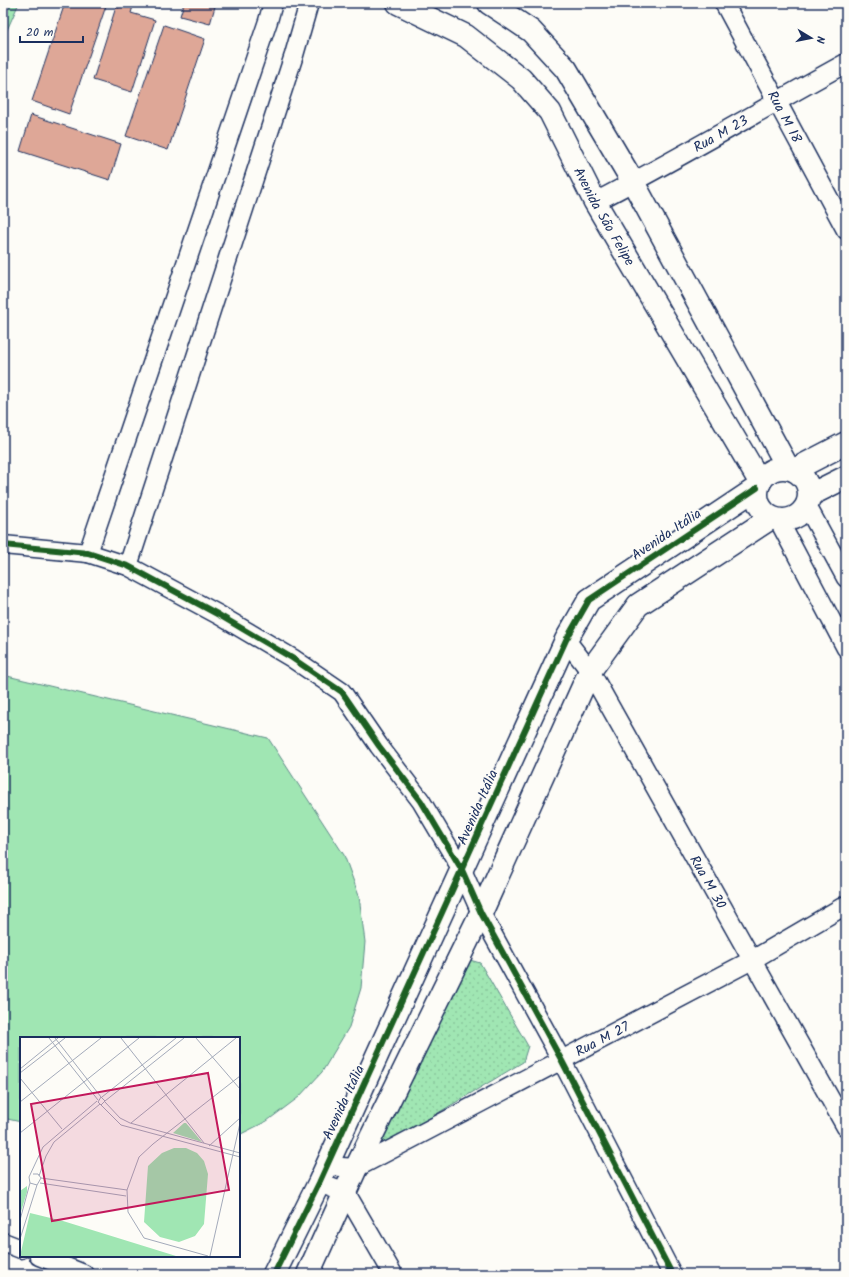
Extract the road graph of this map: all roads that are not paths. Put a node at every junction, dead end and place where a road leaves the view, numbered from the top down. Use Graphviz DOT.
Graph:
graph roads {
  1 [pos="273,3"];
  2 [pos="309,3"];
  3 [pos="398,3"];
  4 [pos="489,3"];
  5 [pos="724,3"];
  6 [pos="846,63"];
  7 [pos="776,101"];
  8 [pos="633,182"];
  9 [pos="595,202"];
  10 [pos="846,230"];
  11 [pos="846,443"];
  12 [pos="791,469"];
  13 [pos="846,477"];
  14 [pos="758,485"];
  15 [pos="808,500"];
  16 [pos="775,520"];
  17 [pos="3,545"];
  18 [pos="88,553"];
  19 [pos="128,566"];
  20 [pos="846,578"];
  21 [pos="566,640"];
  22 [pos="846,648"];
  23 [pos="590,671"];
  24 [pos="462,870"];
  25 [pos="846,905"];
  26 [pos="481,914"];
  27 [pos="752,960"];
  28 [pos="562,1061"];
  29 [pos="846,1127"];
  30 [pos="356,1168"];
  31 [pos="323,1175"];
  32 [pos="346,1193"];
  33 [pos="3,1242"];
  34 [pos="20,1249"];
  35 [pos="42,1257"];
  36 [pos="84,1274"];
  37 [pos="274,1274"];
  38 [pos="308,1274"];
  39 [pos="393,1274"];
  40 [pos="672,1274"];
  1 -- 18 [label="street"];
  2 -- 19 [label="street"];
  3 -- 9 [label="street, Avenida São Felipe"];
  4 -- 8 [label="street"];
  5 -- 7 [label="street, Rua M 18"];
  6 -- 7 [label="street, Rua M 23"];
  7 -- 8 [label="street, Rua M 23"];
  7 -- 10 [label="street, Rua M 18"];
  8 -- 9 [label="street, Rua M 23"];
  8 -- 12 [label="street"];
  9 -- 14 [label="street, Avenida São Felipe"];
  11 -- 12 [label="street"];
  12 -- 14 [label="street"];
  12 -- 15 [label="street"];
  13 -- 15 [label="street"];
  14 -- 16 [label="street"];
  14 -- 21 [label="street, Avenida Itália"];
  15 -- 16 [label="street"];
  15 -- 20 [label="street"];
  16 -- 22 [label="street"];
  16 -- 23 [label="street"];
  17 -- 18 [label="street"];
  18 -- 19 [label="street"];
  19 -- 24 [label="street"];
  21 -- 23 [label="street, Rua M 30"];
  21 -- 24 [label="street, Avenida Itália"];
  23 -- 26 [label="street"];
  23 -- 27 [label="street, Rua M 30"];
  24 -- 26 [label="street"];
  24 -- 31 [label="street, Avenida Itália"];
  25 -- 27 [label="street, Rua M 27"];
  26 -- 28 [label="street"];
  26 -- 30 [label="street"];
  27 -- 28 [label="street, Rua M 27"];
  27 -- 29 [label="street, Rua M 30"];
  28 -- 30 [label="street, Rua M 27"];
  28 -- 40 [label="street"];
  30 -- 31 [label="street"];
  30 -- 32 [label="street"];
  31 -- 32 [label="street"];
  31 -- 37 [label="street, Avenida Itália"];
  32 -- 38 [label="street"];
  32 -- 39 [label="street"];
  33 -- 34 [label="street"];
  35 -- 36 [label="street"];
}
